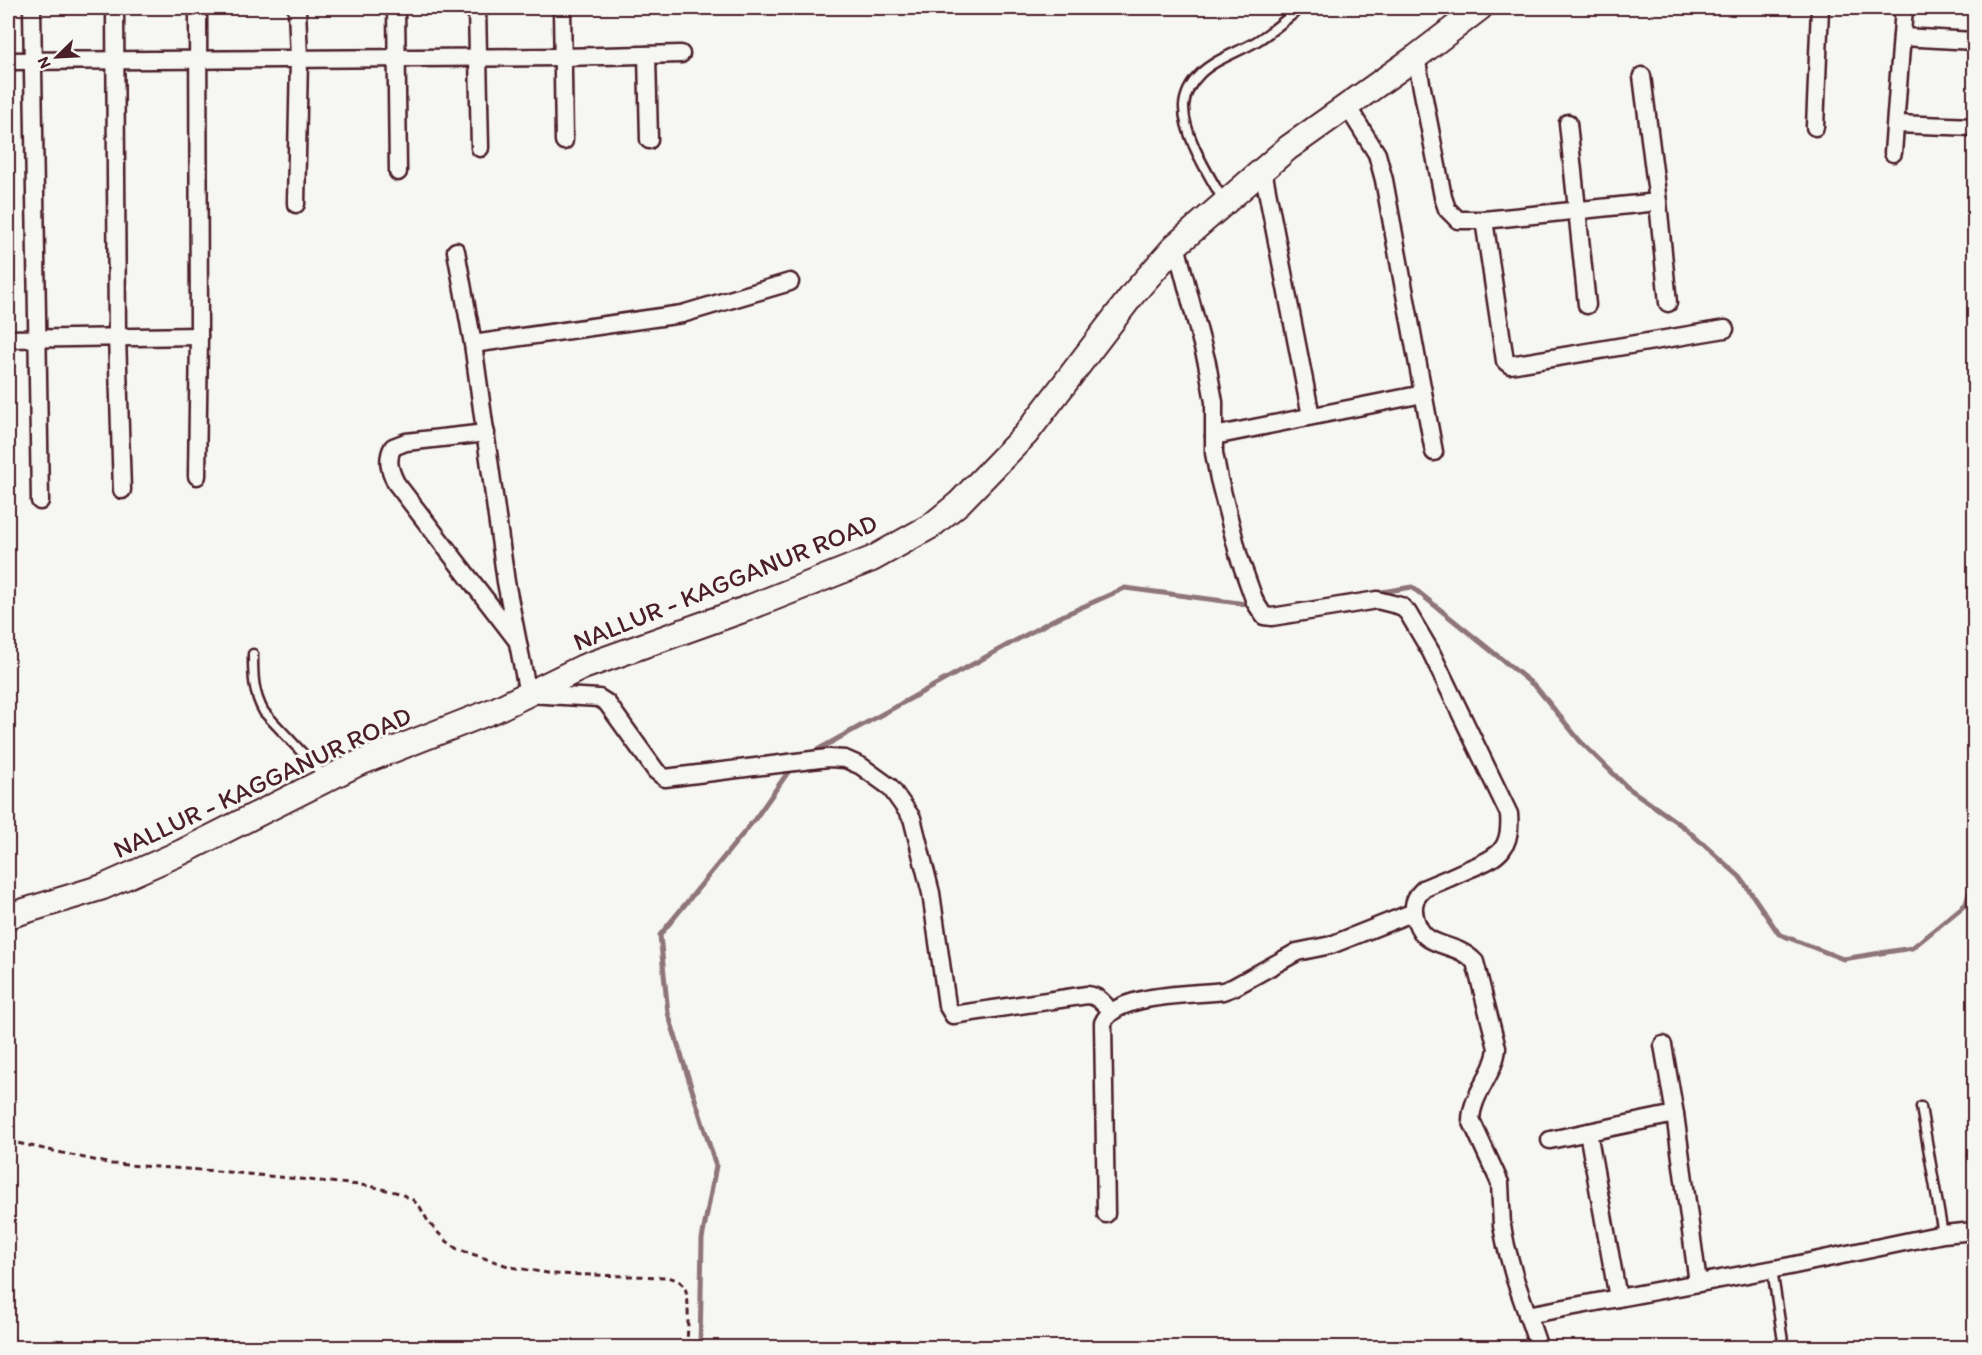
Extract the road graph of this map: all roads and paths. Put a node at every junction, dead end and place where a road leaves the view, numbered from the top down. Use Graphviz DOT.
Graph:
graph roads {
  1 [pos="32,8"];
  2 [pos="115,8"];
  3 [pos="198,8"];
  4 [pos="297,8"];
  5 [pos="396,8"];
  6 [pos="477,8"];
  7 [pos="562,8"];
  8 [pos="1301,8"];
  9 [pos="1480,8"];
  10 [pos="1820,8"];
  11 [pos="1904,8"];
  12 [pos="1902,37"];
  13 [pos="1974,41"];
  14 [pos="681,54"];
  15 [pos="647,55"];
  16 [pos="562,57"];
  17 [pos="1416,57"];
  18 [pos="478,58"];
  19 [pos="299,59"];
  20 [pos="397,59"];
  21 [pos="8,60"];
  22 [pos="33,60"];
  23 [pos="116,60"];
  24 [pos="199,60"];
  25 [pos="1642,76"];
  26 [pos="1347,106"];
  27 [pos="1568,123"];
  28 [pos="1896,124"];
  29 [pos="1815,127"];
  30 [pos="1974,127"];
  31 [pos="649,140"];
  32 [pos="564,141"];
  33 [pos="480,148"];
  34 [pos="1893,153"];
  35 [pos="1263,170"];
  36 [pos="398,172"];
  37 [pos="1658,201"];
  38 [pos="1225,203"];
  39 [pos="296,204"];
  40 [pos="1579,210"];
  41 [pos="1484,219"];
  42 [pos="1176,245"];
  43 [pos="456,251"];
  44 [pos="790,282"];
  45 [pos="1668,303"];
  46 [pos="1587,305"];
  47 [pos="1725,329"];
  48 [pos="117,336"];
  49 [pos="199,336"];
  50 [pos="37,338"];
  51 [pos="8,339"];
  52 [pos="473,344"];
  53 [pos="1423,394"];
  54 [pos="1311,416"];
  55 [pos="486,433"];
  56 [pos="1214,436"];
  57 [pos="1434,452"];
  58 [pos="197,476"];
  59 [pos="122,489"];
  60 [pos="40,501"];
  61 [pos="518,642"];
  62 [pos="253,654"];
  63 [pos="528,694"];
  64 [pos="327,779"];
  65 [pos="1414,912"];
  66 [pos="8,916"];
  67 [pos="1111,1012"];
  68 [pos="1663,1045"];
  69 [pos="1921,1107"];
  70 [pos="1675,1114"];
  71 [pos="1588,1132"];
  72 [pos="1550,1140"];
  73 [pos="8,1141"];
  74 [pos="1106,1214"];
  75 [pos="1974,1231"];
  76 [pos="1943,1234"];
  77 [pos="1772,1269"];
  78 [pos="1698,1283"];
  79 [pos="1618,1299"];
  80 [pos="1527,1315"];
  81 [pos="687,1347"];
  82 [pos="1539,1347"];
  83 [pos="1784,1347"];
  1 -- 22 [label="street"];
  2 -- 23 [label="street"];
  3 -- 24 [label="street"];
  4 -- 19 [label="street"];
  5 -- 20 [label="street"];
  6 -- 18 [label="street"];
  7 -- 16 [label="street"];
  8 -- 38 [label="lane"];
  9 -- 17 [label="main road, NALLUR - KAGGANUR ROAD"];
  10 -- 29 [label="street"];
  11 -- 12 [label="street"];
  12 -- 13 [label="street"];
  12 -- 28 [label="street"];
  14 -- 15 [label="street"];
  15 -- 16 [label="street"];
  15 -- 31 [label="street"];
  16 -- 18 [label="street"];
  16 -- 32 [label="street"];
  17 -- 26 [label="main road, NALLUR - KAGGANUR ROAD"];
  17 -- 41 [label="street"];
  18 -- 20 [label="street"];
  18 -- 33 [label="street"];
  19 -- 20 [label="street"];
  19 -- 24 [label="street"];
  19 -- 39 [label="street"];
  20 -- 36 [label="street"];
  21 -- 22 [label="street"];
  22 -- 23 [label="street"];
  22 -- 50 [label="street"];
  23 -- 24 [label="street"];
  23 -- 48 [label="street"];
  24 -- 49 [label="street"];
  25 -- 37 [label="street"];
  26 -- 35 [label="main road, NALLUR - KAGGANUR ROAD"];
  26 -- 53 [label="street"];
  27 -- 40 [label="street"];
  28 -- 30 [label="street"];
  28 -- 34 [label="street"];
  35 -- 38 [label="main road, NALLUR - KAGGANUR ROAD"];
  35 -- 54 [label="street"];
  37 -- 40 [label="street"];
  37 -- 45 [label="street"];
  38 -- 42 [label="main road, NALLUR - KAGGANUR ROAD"];
  40 -- 41 [label="street"];
  40 -- 46 [label="street"];
  41 -- 47 [label="street"];
  42 -- 56 [label="street"];
  42 -- 63 [label="main road, NALLUR - KAGGANUR ROAD"];
  43 -- 52 [label="street"];
  44 -- 52 [label="street"];
  48 -- 49 [label="street"];
  48 -- 50 [label="street"];
  48 -- 59 [label="street"];
  49 -- 58 [label="street"];
  50 -- 51 [label="street"];
  50 -- 60 [label="street"];
  52 -- 55 [label="street"];
  53 -- 54 [label="street"];
  53 -- 57 [label="street"];
  54 -- 56 [label="street"];
  55 -- 61 [label="street"];
  55 -- 61 [label="street"];
  56 -- 65 [label="street"];
  61 -- 63 [label="street"];
  62 -- 64 [label="lane"];
  63 -- 64 [label="main road, NALLUR - KAGGANUR ROAD"];
  63 -- 67 [label="street"];
  64 -- 66 [label="main road, NALLUR - KAGGANUR ROAD"];
  65 -- 67 [label="street"];
  65 -- 80 [label="street"];
  67 -- 74 [label="street"];
  68 -- 70 [label="street"];
  69 -- 76 [label="lane"];
  70 -- 71 [label="street"];
  70 -- 78 [label="street"];
  71 -- 72 [label="street"];
  71 -- 79 [label="street"];
  73 -- 81 [label="path"];
  75 -- 76 [label="street"];
  76 -- 77 [label="street"];
  77 -- 78 [label="street"];
  77 -- 83 [label="lane"];
  78 -- 79 [label="street"];
  79 -- 80 [label="street"];
  80 -- 82 [label="street"];
}
